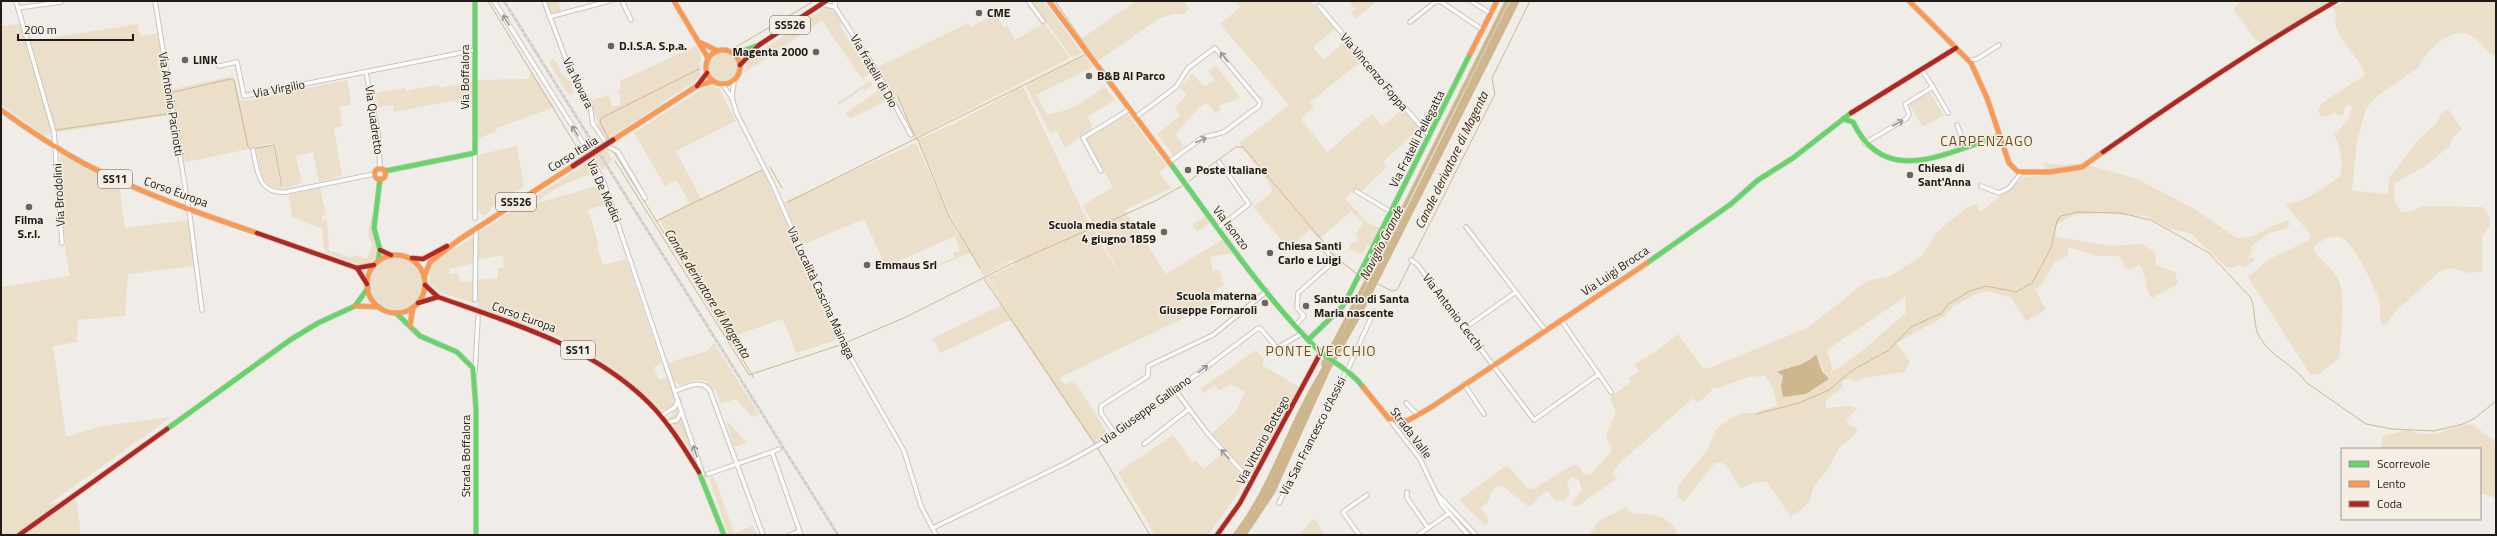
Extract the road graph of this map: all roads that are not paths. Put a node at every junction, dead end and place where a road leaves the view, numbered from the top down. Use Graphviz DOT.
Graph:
graph roads {
  1 [pos="16,1"];
  2 [pos="155,1"];
  3 [pos="475,1"];
  4 [pos="494,1"];
  5 [pos="544,1"];
  6 [pos="609,1"];
  7 [pos="622,1"];
  8 [pos="674,1"];
  9 [pos="835,1"];
  10 [pos="1028,1"];
  11 [pos="1049,1"];
  12 [pos="1471,1"];
  13 [pos="1497,1"];
  14 [pos="1909,1"];
  15 [pos="2336,1"];
  16 [pos="62,2"];
  17 [pos="824,2"];
  18 [pos="1319,6"];
  19 [pos="836,7"];
  20 [pos="18,8"];
  21 [pos="1490,13"];
  22 [pos="549,17"];
  23 [pos="631,20"];
  24 [pos="1043,22"];
  25 [pos="1410,22"];
  26 [pos="1483,30"];
  27 [pos="701,43"];
  28 [pos="1999,45"];
  29 [pos="759,46"];
  30 [pos="1956,48"];
  31 [pos="475,50"];
  32 [pos="718,51"];
  33 [pos="735,54"];
  34 [pos="708,58"];
  35 [pos="1969,60"];
  36 [pos="740,65"];
  37 [pos="219,66"];
  38 [pos="1921,69"];
  39 [pos="366,73"];
  40 [pos="707,73"];
  41 [pos="713,81"];
  42 [pos="734,81"];
  43 [pos="723,85"];
  44 [pos="697,86"];
  45 [pos="1933,87"];
  46 [pos="732,98"];
  47 [pos="1130,109"];
  48 [pos="1,110"];
  49 [pos="1853,112"];
  50 [pos="1948,113"];
  51 [pos="1136,117"];
  52 [pos="1843,119"];
  53 [pos="1852,121"];
  54 [pos="1957,125"];
  55 [pos="911,135"];
  56 [pos="1430,136"];
  57 [pos="2000,136"];
  58 [pos="1865,143"];
  59 [pos="56,147"];
  60 [pos="1966,147"];
  61 [pos="253,150"];
  62 [pos="476,154"];
  63 [pos="1169,162"];
  64 [pos="1219,162"];
  65 [pos="380,168"];
  66 [pos="1101,171"];
  67 [pos="385,172"];
  68 [pos="2022,173"];
  69 [pos="374,174"];
  70 [pos="380,180"];
  71 [pos="1981,186"];
  72 [pos="1356,191"];
  73 [pos="645,198"];
  74 [pos="188,207"];
  75 [pos="1391,212"];
  76 [pos="475,218"];
  77 [pos="1466,226"];
  78 [pos="476,228"];
  79 [pos="1218,228"];
  80 [pos="460,239"];
  81 [pos="62,243"];
  82 [pos="1322,246"];
  83 [pos="380,250"];
  84 [pos="391,256"];
  85 [pos="407,257"];
  86 [pos="1412,261"];
  87 [pos="376,263"];
  88 [pos="357,268"];
  89 [pos="424,277"];
  90 [pos="425,285"];
  91 [pos="368,286"];
  92 [pos="1267,291"];
  93 [pos="1516,292"];
  94 [pos="438,297"];
  95 [pos="475,300"];
  96 [pos="418,303"];
  97 [pos="355,306"];
  98 [pos="379,307"];
  99 [pos="413,307"];
  100 [pos="202,310"];
  101 [pos="1374,311"];
  102 [pos="396,313"];
  103 [pos="478,314"];
  104 [pos="1560,320"];
  105 [pos="1296,324"];
  106 [pos="410,326"];
  107 [pos="1465,328"];
  108 [pos="1545,330"];
  109 [pos="1303,333"];
  110 [pos="1308,340"];
  111 [pos="1323,354"];
  112 [pos="1493,365"];
  113 [pos="1347,369"];
  114 [pos="1599,374"];
  115 [pos="475,377"];
  116 [pos="1464,384"];
  117 [pos="1175,390"];
  118 [pos="675,391"];
  119 [pos="1612,392"];
  120 [pos="678,399"];
  121 [pos="1406,402"];
  122 [pos="1189,409"];
  123 [pos="682,410"];
  124 [pos="1484,414"];
  125 [pos="1418,415"];
  126 [pos="662,416"];
  127 [pos="1389,419"];
  128 [pos="667,422"];
  129 [pos="1116,435"];
  130 [pos="1144,444"];
  131 [pos="779,449"];
  132 [pos="772,452"];
  133 [pos="737,464"];
  134 [pos="708,474"];
  135 [pos="1252,482"];
  136 [pos="707,488"];
  137 [pos="1407,492"];
  138 [pos="1436,493"];
  139 [pos="1367,495"];
  140 [pos="1279,503"];
  141 [pos="1448,514"];
  142 [pos="933,528"];
  143 [pos="1428,528"];
  144 [pos="800,534"];
  145 [pos="19,535"];
  146 [pos="476,535"];
  147 [pos="724,535"];
  148 [pos="763,535"];
  149 [pos="790,535"];
  150 [pos="936,535"];
  151 [pos="1217,535"];
  152 [pos="1359,535"];
  153 [pos="1418,535"];
  154 [pos="1468,535"];
  155 [pos="1476,535"];
  1 -- 20 [label="street, Via Brodolini"];
  2 -- 74 [label="street, Via Antonio Pacinotti"];
  3 -- 31 [label="main road, Via Boffalora"];
  118 -- 4 [label="street, Via De Medici, one-way"];
  5 -- 22 [label="street, Via Novara"];
  6 -- 22 [label="street"];
  7 -- 23 [label="street"];
  8 -- 27 [label="main road"];
  9 -- 19 [label="street, Via fratelli di Dio"];
  10 -- 24 [label="street"];
  11 -- 47 [label="main road, Via Isonzo"];
  12 -- 21 [label="street"];
  13 -- 21 [label="main road, Via Fratelli Pellegatta"];
  14 -- 30 [label="main road"];
  15 -- 68 [label="main road"];
  16 -- 20 [label="street"];
  17 -- 19 [label="street"];
  17 -- 29 [label="main road, SS526"];
  18 -- 56 [label="street, Via Vincenzo Foppa"];
  19 -- 55 [label="street, Via fratelli di Dio"];
  20 -- 59 [label="street, Via Brodolini"];
  21 -- 26 [label="main road, Via Fratelli Pellegatta"];
  22 -- 73 [label="street, Via Novara"];
  25 -- 26 [label="street"];
  26 -- 56 [label="main road, Via Fratelli Pellegatta"];
  27 -- 32 [label="main road"];
  27 -- 34 [label="main road"];
  28 -- 35 [label="street"];
  29 -- 33 [label="main road, SS526"];
  29 -- 36 [label="main road, SS526"];
  30 -- 35 [label="main road"];
  30 -- 38 [label="main road, Via Luigi Brocca"];
  31 -- 39 [label="street"];
  31 -- 62 [label="main road, Via Boffalora"];
  32 -- 33 [label="main road, SS526"];
  32 -- 34 [label="main road"];
  33 -- 36 [label="main road"];
  34 -- 40 [label="main road"];
  35 -- 57 [label="main road"];
  36 -- 42 [label="main road, SS526"];
  37 -- 39 [label="street, Via Virgilio"];
  38 -- 45 [label="street"];
  38 -- 49 [label="main road, Via Luigi Brocca"];
  39 -- 65 [label="street, Via Quadretto"];
  40 -- 41 [label="main road"];
  40 -- 44 [label="main road, Corso Italia / SS526"];
  41 -- 43 [label="main road"];
  41 -- 44 [label="main road, Corso Italia / SS526"];
  42 -- 43 [label="main road"];
  42 -- 46 [label="street, Via Località Cascina Mainaga"];
  43 -- 46 [label="street, Via Località Cascina Mainaga"];
  44 -- 78 [label="main road, Corso Italia / SS526, bridge"];
  45 -- 50 [label="street"];
  58 -- 45 [label="street, one-way"];
  46 -- 142 [label="street, Via Località Cascina Mainaga"];
  47 -- 51 [label="main road, Via Isonzo"];
  47 -- 66 [label="street"];
  48 -- 59 [label="main road, Corso Europa / SS11"];
  49 -- 52 [label="main road, Via Luigi Brocca"];
  49 -- 53 [label="main road"];
  51 -- 63 [label="main road, Via Isonzo"];
  63 -- 51 [label="street, one-way"];
  52 -- 53 [label="main road"];
  52 -- 104 [label="main road, Via Luigi Brocca"];
  53 -- 58 [label="main road"];
  54 -- 60 [label="street"];
  56 -- 75 [label="main road, Via Fratelli Pellegatta"];
  57 -- 60 [label="main road"];
  57 -- 68 [label="main road"];
  58 -- 60 [label="main road"];
  59 -- 74 [label="main road, Corso Europa / SS11"];
  59 -- 81 [label="street, Via Brodolini"];
  61 -- 69 [label="street"];
  62 -- 67 [label="main road"];
  62 -- 76 [label="street, Via Boffalora"];
  63 -- 79 [label="main road, Via Isonzo"];
  64 -- 79 [label="street"];
  65 -- 67 [label="main road"];
  65 -- 69 [label="main road"];
  67 -- 70 [label="main road"];
  68 -- 71 [label="street"];
  69 -- 70 [label="main road"];
  70 -- 83 [label="main road"];
  72 -- 75 [label="street"];
  74 -- 88 [label="main road, Corso Europa / SS11"];
  74 -- 100 [label="street, Via Antonio Pacinotti"];
  75 -- 110 [label="main road, Via Fratelli Pellegatta"];
  77 -- 93 [label="street"];
  78 -- 80 [label="main road, Corso Italia / SS526"];
  78 -- 95 [label="street"];
  79 -- 92 [label="main road, Via Isonzo"];
  80 -- 85 [label="main road, SS526"];
  80 -- 89 [label="main road, SS526"];
  82 -- 105 [label="street"];
  83 -- 84 [label="main road"];
  83 -- 87 [label="main road"];
  84 -- 85 [label="main road"];
  84 -- 87 [label="main road"];
  85 -- 89 [label="main road"];
  86 -- 107 [label="street, Via Antonio Cecchi"];
  87 -- 88 [label="main road"];
  87 -- 91 [label="main road"];
  88 -- 91 [label="main road"];
  89 -- 90 [label="main road"];
  90 -- 94 [label="main road, Corso Europa"];
  90 -- 96 [label="main road"];
  91 -- 97 [label="main road"];
  91 -- 98 [label="main road"];
  92 -- 105 [label="main road, Via Isonzo"];
  92 -- 129 [label="street"];
  93 -- 107 [label="street"];
  93 -- 108 [label="street"];
  94 -- 96 [label="main road"];
  94 -- 103 [label="main road, Corso Europa"];
  96 -- 99 [label="main road"];
  97 -- 98 [label="main road"];
  97 -- 145 [label="main road"];
  98 -- 102 [label="main road"];
  99 -- 102 [label="main road"];
  99 -- 106 [label="main road"];
  101 -- 113 [label="street, Via San Francesco d'Assisi"];
  102 -- 106 [label="main road, Strada Boffalora"];
  103 -- 115 [label="street, Strada Boffalora"];
  103 -- 126 [label="main road, Corso Europa / SS11"];
  104 -- 108 [label="main road, Via Luigi Brocca"];
  104 -- 114 [label="street"];
  105 -- 109 [label="main road, Via Isonzo"];
  106 -- 115 [label="main road, Strada Boffalora"];
  107 -- 112 [label="street, Via Antonio Cecchi"];
  108 -- 112 [label="main road, Via Luigi Brocca"];
  109 -- 110 [label="main road, Via Isonzo"];
  117 -- 109 [label="street, Via Giuseppe Galliano, one-way"];
  110 -- 111 [label="main road, Via Isonzo"];
  111 -- 113 [label="main road, Strada Valle"];
  111 -- 135 [label="main road, Via Vittorio Bottego"];
  112 -- 114 [label="street, Via Antonio Cecchi"];
  112 -- 116 [label="main road, Via Luigi Brocca"];
  113 -- 127 [label="main road, Strada Valle"];
  113 -- 140 [label="street, Via San Francesco d'Assisi"];
  114 -- 119 [label="street"];
  115 -- 146 [label="main road, Strada Boffalora"];
  116 -- 124 [label="street"];
  116 -- 125 [label="main road, Via Luigi Brocca"];
  117 -- 122 [label="street"];
  117 -- 129 [label="street, Via Giuseppe Galliano"];
  118 -- 120 [label="street, Via De Medici"];
  118 -- 133 [label="street"];
  120 -- 123 [label="street, Via De Medici"];
  120 -- 126 [label="street"];
  121 -- 125 [label="street"];
  122 -- 130 [label="street"];
  135 -- 122 [label="street, one-way"];
  123 -- 128 [label="street"];
  136 -- 123 [label="street, Via De Medici, one-way"];
  125 -- 127 [label="main road, Via Luigi Brocca"];
  126 -- 128 [label="main road, Corso Europa / SS11"];
  127 -- 138 [label="street, Strada Valle"];
  128 -- 136 [label="main road, Corso Europa / SS11"];
  129 -- 142 [label="street, Via Giuseppe Galliano"];
  131 -- 132 [label="street"];
  132 -- 133 [label="street"];
  132 -- 144 [label="street"];
  133 -- 134 [label="street"];
  133 -- 148 [label="street"];
  135 -- 151 [label="main road, Via Vittorio Bottego"];
  136 -- 147 [label="main road, SS11"];
  137 -- 143 [label="street"];
  138 -- 141 [label="street, Strada Valle"];
  138 -- 155 [label="street"];
  139 -- 152 [label="street"];
  141 -- 143 [label="street"];
  141 -- 154 [label="street, Strada Valle"];
  142 -- 150 [label="street, Via Località Cascina Mainaga"];
  143 -- 153 [label="street"];
  144 -- 149 [label="street"];
}
